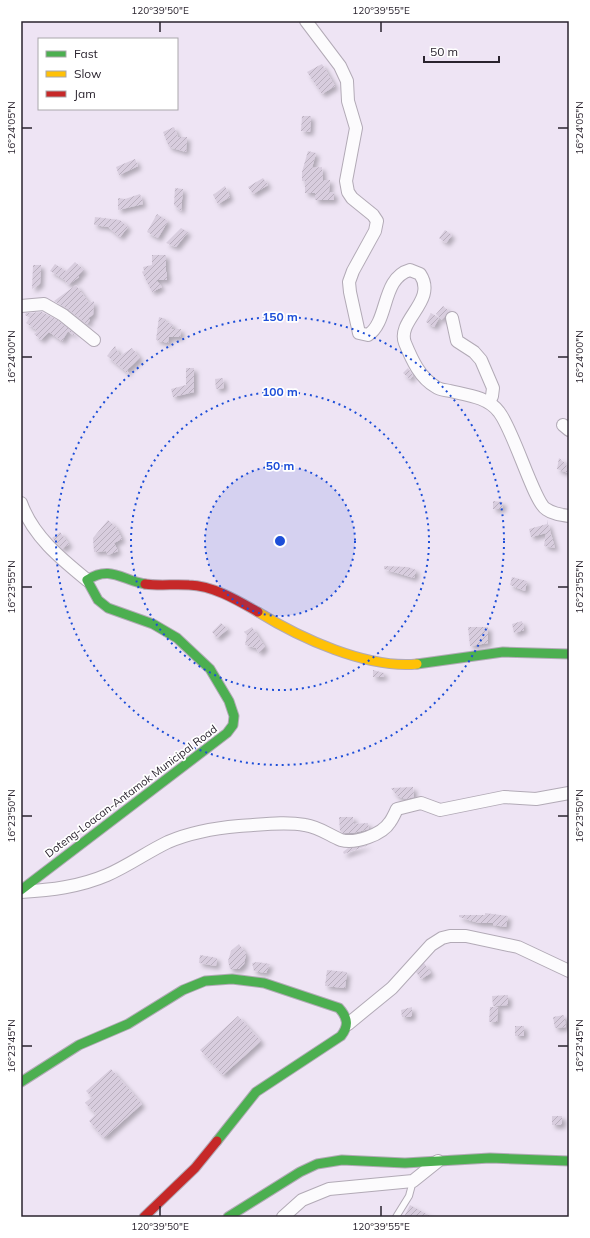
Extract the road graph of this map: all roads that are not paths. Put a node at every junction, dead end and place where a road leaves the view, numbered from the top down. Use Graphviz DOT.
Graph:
graph roads {
  1 [pos="306,21"];
  2 [pos="21,306"];
  3 [pos="452,318"];
  4 [pos="94,340"];
  5 [pos="489,402"];
  6 [pos="21,503"];
  7 [pos="569,516"];
  8 [pos="87,580"];
  9 [pos="569,654"];
  10 [pos="569,793"];
  11 [pos="21,891"];
  12 [pos="569,971"];
  13 [pos="348,1024"];
  14 [pos="21,1082"];
  15 [pos="438,1161"];
  16 [pos="569,1161"];
  17 [pos="413,1181"];
  18 [pos="144,1217"];
  19 [pos="228,1217"];
  20 [pos="283,1217"];
  21 [pos="396,1217"];
  1 -- 5 [label="street"];
  2 -- 4 [label="street"];
  3 -- 5 [label="street"];
  5 -- 7 [label="street"];
  6 -- 8 [label="street"];
  8 -- 9 [label="street"];
  8 -- 11 [label="street, Doteng-Loacan-Antamok Municipal Road"];
  10 -- 11 [label="street"];
  12 -- 13 [label="street"];
  13 -- 14 [label="street"];
  13 -- 18 [label="street"];
  15 -- 16 [label="street"];
  15 -- 17 [label="street"];
  15 -- 19 [label="street"];
  17 -- 20 [label="street"];
  17 -- 21 [label="lane"];
}
